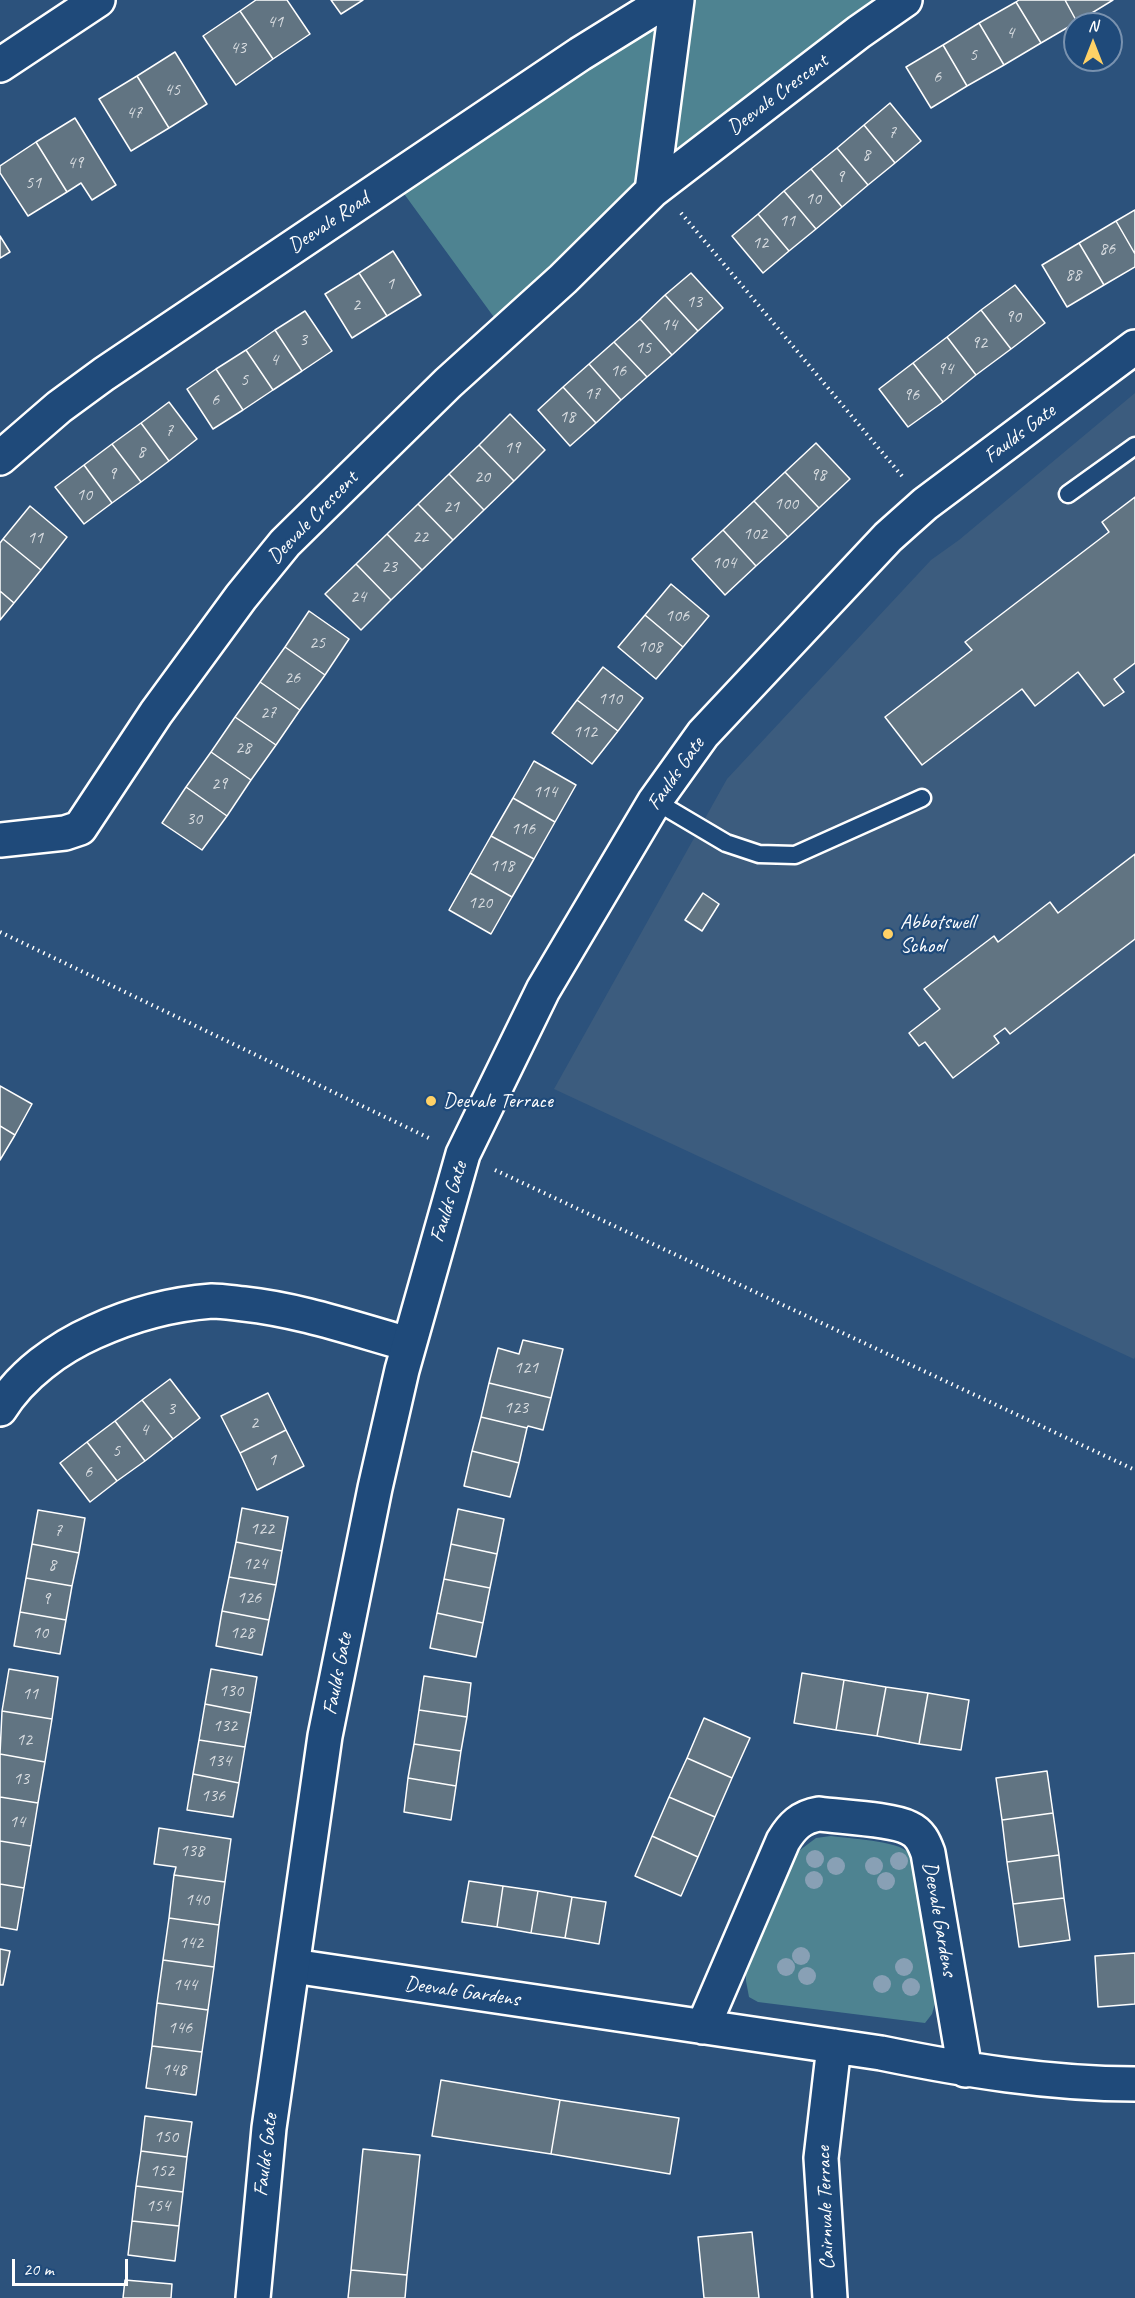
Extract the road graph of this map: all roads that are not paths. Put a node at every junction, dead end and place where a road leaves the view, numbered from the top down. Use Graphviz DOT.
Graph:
graph roads {
  1 [pos="99,0"];
  2 [pos="667,0"];
  3 [pos="677,0"];
  4 [pos="905,0"];
  5 [pos="0,65"];
  6 [pos="655,189"];
  7 [pos="1135,347"];
  8 [pos="1135,446"];
  9 [pos="0,458"];
  10 [pos="1068,494"];
  11 [pos="922,798"];
  12 [pos="655,801"];
  13 [pos="0,840"];
  14 [pos="408,1344"];
  15 [pos="0,1409"];
  16 [pos="293,1966"];
  17 [pos="703,2027"];
  18 [pos="834,2046"];
  19 [pos="965,2070"];
  20 [pos="1135,2084"];
  21 [pos="253,2298"];
  22 [pos="830,2298"];
  1 -- 5 [label="street"];
  2 -- 9 [label="street, Deevale Road"];
  3 -- 6 [label="street"];
  4 -- 6 [label="street, Deevale Crescent"];
  6 -- 13 [label="street, Deevale Crescent"];
  7 -- 12 [label="street, Faulds Gate"];
  8 -- 10 [label="lane"];
  11 -- 12 [label="lane"];
  12 -- 14 [label="street, Faulds Gate"];
  14 -- 15 [label="street"];
  14 -- 16 [label="street, Faulds Gate"];
  16 -- 17 [label="street, Deevale Gardens"];
  16 -- 21 [label="street, Faulds Gate"];
  17 -- 18 [label="street, Deevale Gardens"];
  17 -- 19 [label="street, Deevale Gardens"];
  18 -- 19 [label="street, Deevale Gardens"];
  18 -- 22 [label="street, Cairnvale Terrace"];
  19 -- 20 [label="street, Deevale Gardens"];
}
